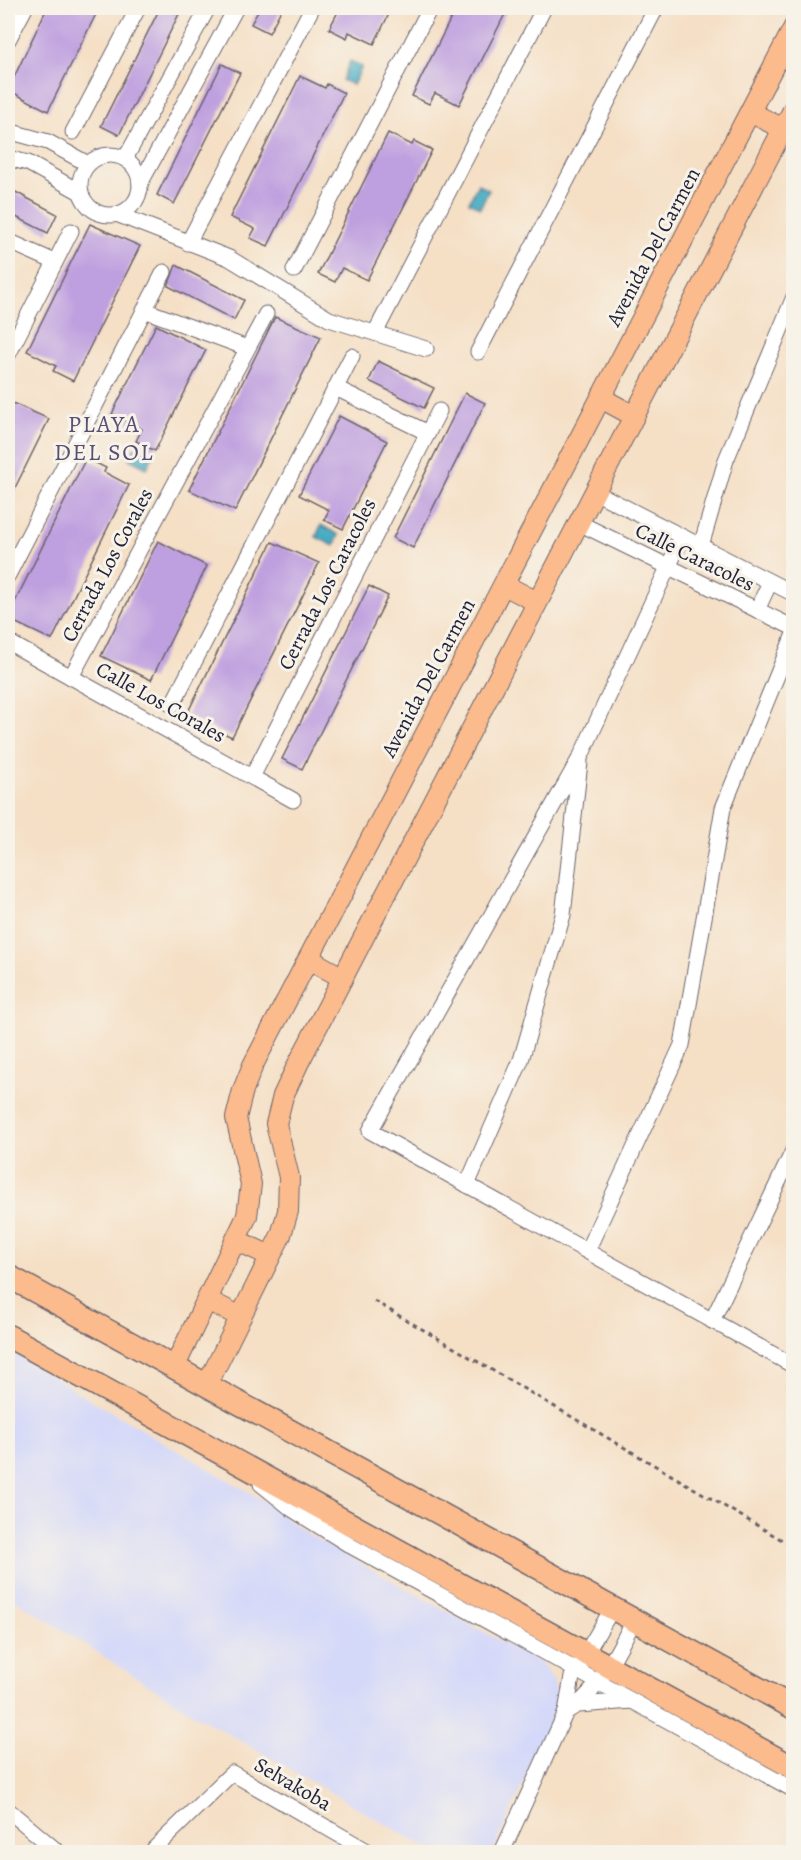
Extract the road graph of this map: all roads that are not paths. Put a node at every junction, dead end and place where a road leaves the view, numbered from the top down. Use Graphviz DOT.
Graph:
graph roads {
  1 [pos="25,8"];
  2 [pos="138,8"];
  3 [pos="208,8"];
  4 [pos="236,8"];
  5 [pos="312,8"];
  6 [pos="430,8"];
  7 [pos="544,8"];
  8 [pos="649,10"];
  9 [pos="794,27"];
  10 [pos="8,40"];
  11 [pos="794,108"];
  12 [pos="750,112"];
  13 [pos="783,129"];
  14 [pos="8,131"];
  15 [pos="73,132"];
  16 [pos="8,158"];
  17 [pos="125,159"];
  18 [pos="88,164"];
  19 [pos="140,184"];
  20 [pos="80,192"];
  21 [pos="118,215"];
  22 [pos="71,231"];
  23 [pos="8,241"];
  24 [pos="188,243"];
  25 [pos="56,262"];
  26 [pos="294,270"];
  27 [pos="164,273"];
  28 [pos="794,297"];
  29 [pos="147,311"];
  30 [pos="266,314"];
  31 [pos="375,333"];
  32 [pos="247,348"];
  33 [pos="426,348"];
  34 [pos="478,352"];
  35 [pos="8,355"];
  36 [pos="352,356"];
  37 [pos="336,388"];
  38 [pos="601,398"];
  39 [pos="439,411"];
  40 [pos="634,416"];
  41 [pos="428,434"];
  42 [pos="595,492"];
  43 [pos="579,523"];
  44 [pos="682,537"];
  45 [pos="701,546"];
  46 [pos="667,566"];
  47 [pos="8,575"];
  48 [pos="770,582"];
  49 [pos="504,585"];
  50 [pos="794,594"];
  51 [pos="537,602"];
  52 [pos="757,610"];
  53 [pos="794,628"];
  54 [pos="794,633"];
  55 [pos="8,642"];
  56 [pos="71,677"];
  57 [pos="172,705"];
  58 [pos="581,756"];
  59 [pos="252,777"];
  60 [pos="293,800"];
  61 [pos="309,959"];
  62 [pos="343,978"];
  63 [pos="794,1149"];
  64 [pos="467,1185"];
  65 [pos="236,1240"];
  66 [pos="587,1251"];
  67 [pos="270,1256"];
  68 [pos="8,1276"];
  69 [pos="207,1300"];
  70 [pos="241,1317"];
  71 [pos="712,1321"];
  72 [pos="8,1336"];
  73 [pos="175,1366"];
  74 [pos="794,1366"];
  75 [pos="207,1385"];
  76 [pos="232,1458"];
  77 [pos="612,1609"];
  78 [pos="634,1621"];
  79 [pos="552,1655"];
  80 [pos="581,1661"];
  81 [pos="603,1673"];
  82 [pos="568,1694"];
  83 [pos="638,1702"];
  84 [pos="573,1708"];
  85 [pos="794,1708"];
  86 [pos="794,1768"];
  87 [pos="794,1790"];
  88 [pos="8,1810"];
  89 [pos="58,1852"];
  90 [pos="155,1852"];
  91 [pos="369,1852"];
  92 [pos="502,1852"];
  1 -- 10 [label="street"];
  2 -- 15 [label="street"];
  3 -- 17 [label="street"];
  4 -- 19 [label="street"];
  5 -- 24 [label="street"];
  6 -- 26 [label="street"];
  7 -- 31 [label="street"];
  8 -- 34 [label="street"];
  9 -- 12 [label="main road, Avenida Del Carmen"];
  11 -- 13 [label="main road"];
  12 -- 13 [label="main road"];
  12 -- 38 [label="main road, Avenida Del Carmen"];
  13 -- 40 [label="main road"];
  14 -- 18 [label="street"];
  16 -- 20 [label="street"];
  17 -- 18 [label="street"];
  17 -- 19 [label="street"];
  18 -- 20 [label="street"];
  19 -- 21 [label="street"];
  20 -- 21 [label="street"];
  21 -- 24 [label="street"];
  22 -- 25 [label="street"];
  23 -- 25 [label="street"];
  24 -- 31 [label="street"];
  25 -- 35 [label="street"];
  27 -- 29 [label="street"];
  28 -- 45 [label="street"];
  29 -- 32 [label="street"];
  29 -- 47 [label="street"];
  30 -- 32 [label="street, Cerrada Los Corales"];
  31 -- 33 [label="street"];
  32 -- 56 [label="street, Cerrada Los Corales"];
  36 -- 37 [label="street"];
  37 -- 41 [label="street"];
  37 -- 57 [label="street"];
  38 -- 40 [label="main road"];
  38 -- 49 [label="main road, Avenida Del Carmen"];
  39 -- 41 [label="street, Cerrada Los Caracoles"];
  40 -- 42 [label="main road"];
  41 -- 59 [label="street, Cerrada Los Caracoles"];
  42 -- 43 [label="main road"];
  42 -- 44 [label="street, Calle Caracoles"];
  43 -- 46 [label="street, Calle Caracoles"];
  43 -- 51 [label="main road"];
  44 -- 45 [label="street, Calle Caracoles"];
  44 -- 46 [label="street"];
  45 -- 48 [label="street, Calle Caracoles"];
  46 -- 52 [label="street, Calle Caracoles"];
  46 -- 58 [label="street"];
  48 -- 50 [label="street, Calle Caracoles"];
  48 -- 52 [label="street"];
  49 -- 51 [label="main road"];
  49 -- 61 [label="main road, Avenida Del Carmen"];
  51 -- 62 [label="main road"];
  52 -- 53 [label="street, Calle Caracoles"];
  54 -- 66 [label="street"];
  55 -- 56 [label="street, Calle Los Corales"];
  56 -- 59 [label="street, Calle Los Corales"];
  58 -- 64 [label="street"];
  58 -- 64 [label="street"];
  59 -- 60 [label="street, Calle Los Corales"];
  61 -- 62 [label="main road"];
  61 -- 65 [label="main road, Avenida Del Carmen"];
  62 -- 67 [label="main road"];
  63 -- 71 [label="street"];
  64 -- 66 [label="street"];
  65 -- 67 [label="main road"];
  65 -- 69 [label="main road, Avenida Del Carmen"];
  66 -- 71 [label="street"];
  67 -- 70 [label="main road"];
  68 -- 73 [label="highway"];
  69 -- 70 [label="main road"];
  69 -- 73 [label="main road, Avenida Del Carmen"];
  70 -- 75 [label="main road"];
  71 -- 74 [label="street"];
  72 -- 76 [label="highway"];
  73 -- 75 [label="highway"];
  75 -- 77 [label="highway"];
  76 -- 79 [label="street"];
  76 -- 80 [label="highway"];
  77 -- 78 [label="highway"];
  77 -- 80 [label="street"];
  78 -- 81 [label="street"];
  78 -- 85 [label="highway"];
  79 -- 80 [label="street"];
  79 -- 82 [label="street"];
  80 -- 81 [label="highway"];
  80 -- 82 [label="street"];
  81 -- 83 [label="street"];
  81 -- 84 [label="street"];
  81 -- 86 [label="highway"];
  82 -- 84 [label="street"];
  83 -- 84 [label="street"];
  83 -- 87 [label="street"];
  84 -- 92 [label="street"];
  88 -- 89 [label="street"];
  90 -- 91 [label="street, Selvakoba"];
}
